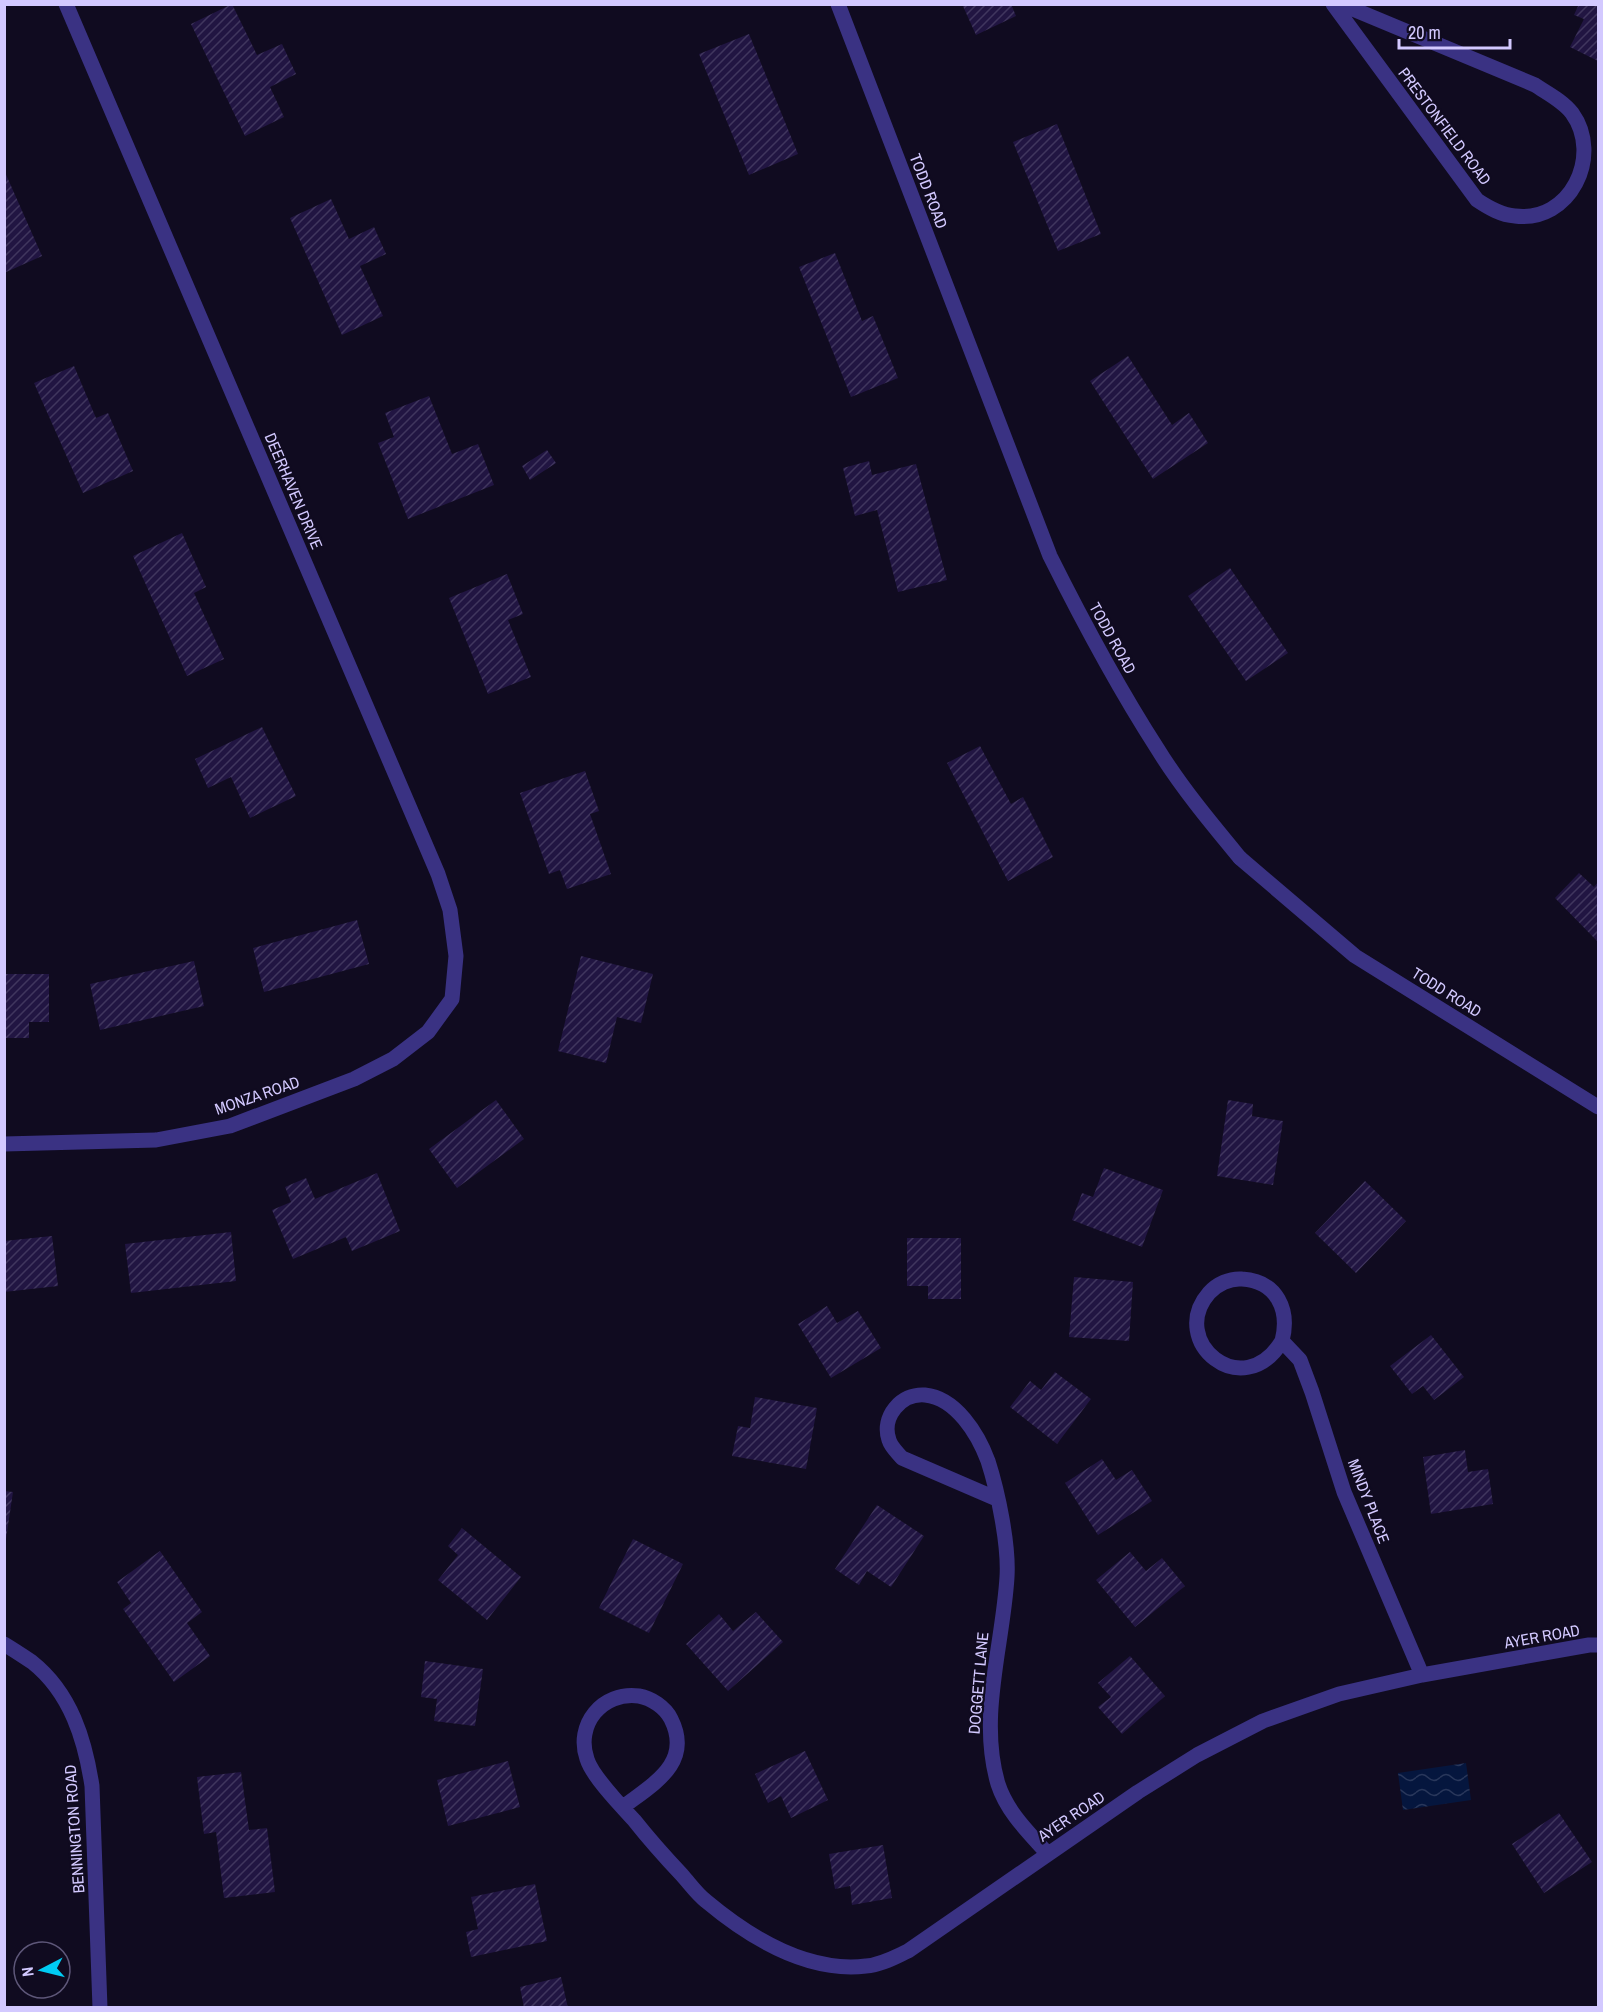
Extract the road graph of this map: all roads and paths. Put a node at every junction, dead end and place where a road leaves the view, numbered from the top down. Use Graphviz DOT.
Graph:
graph roads {
  1 [pos="66,4"];
  2 [pos="838,4"];
  3 [pos="1333,4"];
  4 [pos="1341,4"];
  5 [pos="452,999"];
  6 [pos="1599,1107"];
  7 [pos="4,1144"];
  8 [pos="1282,1341"];
  9 [pos="997,1499"];
  10 [pos="4,1644"];
  11 [pos="1599,1645"];
  12 [pos="1422,1675"];
  13 [pos="623,1807"];
  14 [pos="1048,1854"];
  15 [pos="100,2007"];
  1 -- 5 [label="street, DEERHAVEN DRIVE"];
  2 -- 6 [label="street, TODD ROAD"];
  3 -- 4 [label="street, PRESTONFIELD ROAD"];
  5 -- 7 [label="street, MONZA ROAD"];
  8 -- 8 [label="street"];
  8 -- 12 [label="street, MINDY PLACE"];
  9 -- 9 [label="street, DOGGETT LANE"];
  9 -- 14 [label="street, DOGGETT LANE"];
  10 -- 15 [label="street, BENNINGTON ROAD"];
  11 -- 12 [label="street, AYER ROAD"];
  12 -- 14 [label="street, AYER ROAD"];
  13 -- 13 [label="street, AYER ROAD"];
  13 -- 14 [label="street, AYER ROAD"];
}
